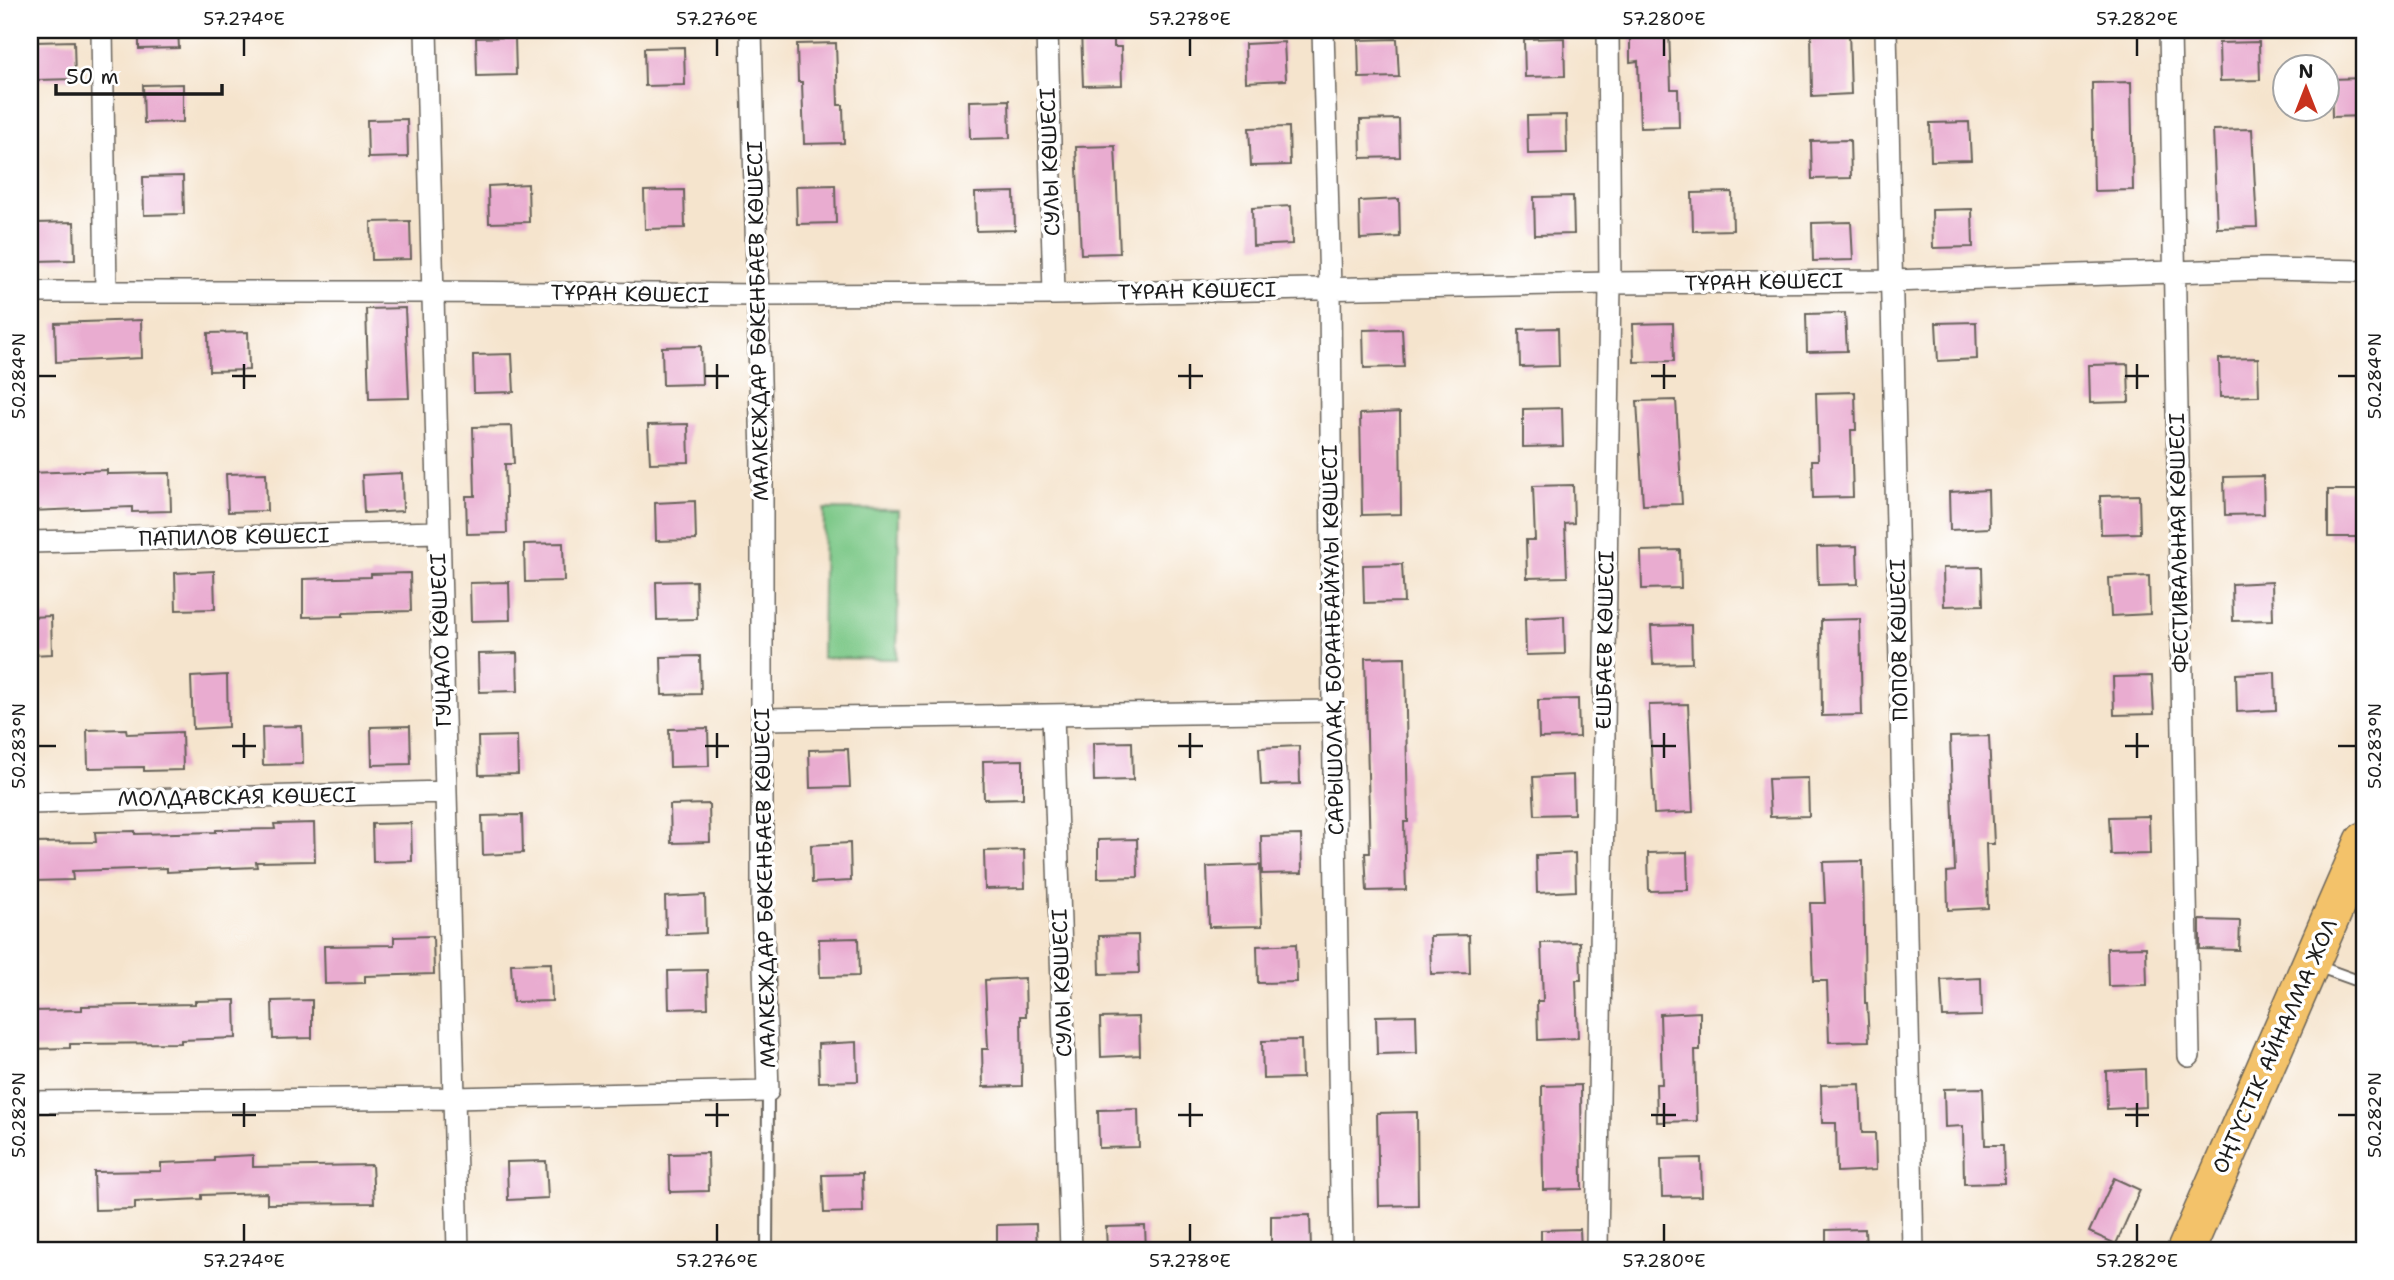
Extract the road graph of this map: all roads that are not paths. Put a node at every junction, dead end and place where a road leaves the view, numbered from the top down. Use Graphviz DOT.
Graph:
graph roads {
  1 [pos="102,30"];
  2 [pos="426,30"];
  3 [pos="751,30"];
  4 [pos="1047,30"];
  5 [pos="1323,30"];
  6 [pos="1608,30"];
  7 [pos="1886,30"];
  8 [pos="2170,30"];
  9 [pos="2174,271"];
  10 [pos="2364,271"];
  11 [pos="1891,281"];
  12 [pos="1610,283"];
  13 [pos="1330,289"];
  14 [pos="106,291"];
  15 [pos="30,292"];
  16 [pos="434,292"];
  17 [pos="1054,294"];
  18 [pos="758,295"];
  19 [pos="438,533"];
  20 [pos="30,542"];
  21 [pos="1333,711"];
  22 [pos="1053,715"];
  23 [pos="762,719"];
  24 [pos="445,792"];
  25 [pos="30,803"];
  26 [pos="2364,841"];
  27 [pos="2311,964"];
  28 [pos="2364,983"];
  29 [pos="2189,1056"];
  30 [pos="768,1091"];
  31 [pos="453,1098"];
  32 [pos="30,1102"];
  33 [pos="458,1250"];
  34 [pos="767,1250"];
  35 [pos="1071,1250"];
  36 [pos="1342,1250"];
  37 [pos="1597,1250"];
  38 [pos="1913,1250"];
  39 [pos="2186,1250"];
  1 -- 14 [label="street"];
  2 -- 16 [label="street, ГУЦАЛО КӨШЕСІ"];
  3 -- 18 [label="street, МАЛКЕЖДАР БӨКЕНБАЕВ КӨШЕСІ"];
  4 -- 17 [label="street, СУЛЫ КӨШЕСІ"];
  5 -- 13 [label="street, САРЫШОЛАҚ БОРАНБАЙҰЛЫ КӨШЕСІ"];
  6 -- 12 [label="street, ЕШБАЕВ КӨШЕСІ"];
  7 -- 11 [label="street, ПОПОВ КӨШЕСІ"];
  8 -- 9 [label="street, ФЕСТИВАЛЬНАЯ КӨШЕСІ"];
  9 -- 10 [label="street, ТҰРАН КӨШЕСІ"];
  9 -- 11 [label="street, ТҰРАН КӨШЕСІ"];
  9 -- 29 [label="street, ФЕСТИВАЛЬНАЯ КӨШЕСІ"];
  11 -- 12 [label="street, ТҰРАН КӨШЕСІ"];
  11 -- 38 [label="street, ПОПОВ КӨШЕСІ"];
  12 -- 13 [label="street, ТҰРАН КӨШЕСІ"];
  12 -- 37 [label="street, ЕШБАЕВ КӨШЕСІ"];
  13 -- 17 [label="street, ТҰРАН КӨШЕСІ"];
  13 -- 21 [label="street, САРЫШОЛАҚ БОРАНБАЙҰЛЫ КӨШЕСІ"];
  14 -- 15 [label="street, ТҰРАН КӨШЕСІ"];
  14 -- 16 [label="street, ТҰРАН КӨШЕСІ"];
  16 -- 18 [label="street, ТҰРАН КӨШЕСІ"];
  16 -- 19 [label="street, ГУЦАЛО КӨШЕСІ"];
  17 -- 18 [label="street, ТҰРАН КӨШЕСІ"];
  18 -- 23 [label="street, МАЛКЕЖДАР БӨКЕНБАЕВ КӨШЕСІ"];
  19 -- 20 [label="street, ПАПИЛОВ КӨШЕСІ"];
  19 -- 24 [label="street, ГУЦАЛО КӨШЕСІ"];
  21 -- 22 [label="street"];
  21 -- 36 [label="street, САРЫШОЛАҚ БОРАНБАЙҰЛЫ КӨШЕСІ"];
  22 -- 23 [label="street"];
  22 -- 35 [label="street, СУЛЫ КӨШЕСІ"];
  23 -- 30 [label="street, МАЛКЕЖДАР БӨКЕНБАЕВ КӨШЕСІ"];
  24 -- 25 [label="street, МОЛДАВСКАЯ КӨШЕСІ"];
  24 -- 31 [label="street, ГУЦАЛО КӨШЕСІ"];
  26 -- 27 [label="highway, ОҢТҮСТІК АЙНАЛМА ЖОЛ"];
  27 -- 28 [label="lane"];
  27 -- 39 [label="highway, ОҢТҮСТІК АЙНАЛМА ЖОЛ"];
  30 -- 31 [label="street, МАЛКЕЖДАР БӨКЕНБАЕВ КӨШЕСІ"];
  30 -- 34 [label="lane"];
  31 -- 32 [label="street, МАЛКЕЖДАР БӨКЕНБАЕВ КӨШЕСІ"];
  31 -- 33 [label="street, ГУЦАЛО КӨШЕСІ"];
}
